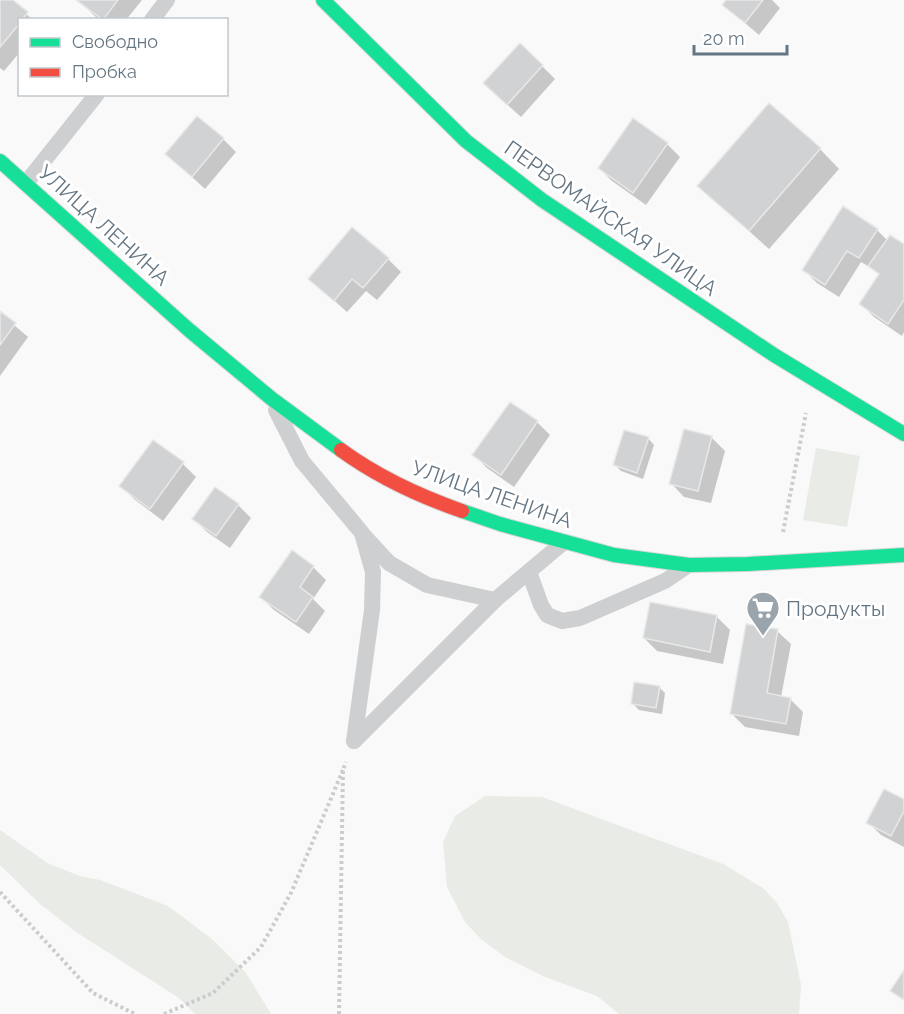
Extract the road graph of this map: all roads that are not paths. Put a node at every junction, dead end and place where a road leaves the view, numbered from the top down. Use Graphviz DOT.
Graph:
graph roads {
  1 [pos="167,0"];
  2 [pos="323,0"];
  3 [pos="154,18"];
  4 [pos="95,96"];
  5 [pos="0,161"];
  6 [pos="26,183"];
  7 [pos="272,399"];
  8 [pos="904,434"];
  9 [pos="362,533"];
  10 [pos="564,542"];
  11 [pos="904,555"];
  12 [pos="689,565"];
  13 [pos="529,572"];
  14 [pos="495,600"];
  1 -- 3 [label="lane"];
  2 -- 8 [label="street, ПЕРВОМАЙСКАЯ УЛИЦА"];
  4 -- 6 [label="lane"];
  5 -- 6 [label="street, УЛИЦА ЛЕНИНА"];
  6 -- 7 [label="street, УЛИЦА ЛЕНИНА"];
  7 -- 9 [label="lane"];
  7 -- 10 [label="street, УЛИЦА ЛЕНИНА"];
  9 -- 14 [label="lane"];
  9 -- 14 [label="lane"];
  10 -- 12 [label="street, УЛИЦА ЛЕНИНА"];
  10 -- 13 [label="lane"];
  11 -- 12 [label="street, УЛИЦА ЛЕНИНА"];
  12 -- 13 [label="lane"];
  13 -- 14 [label="lane"];
}
